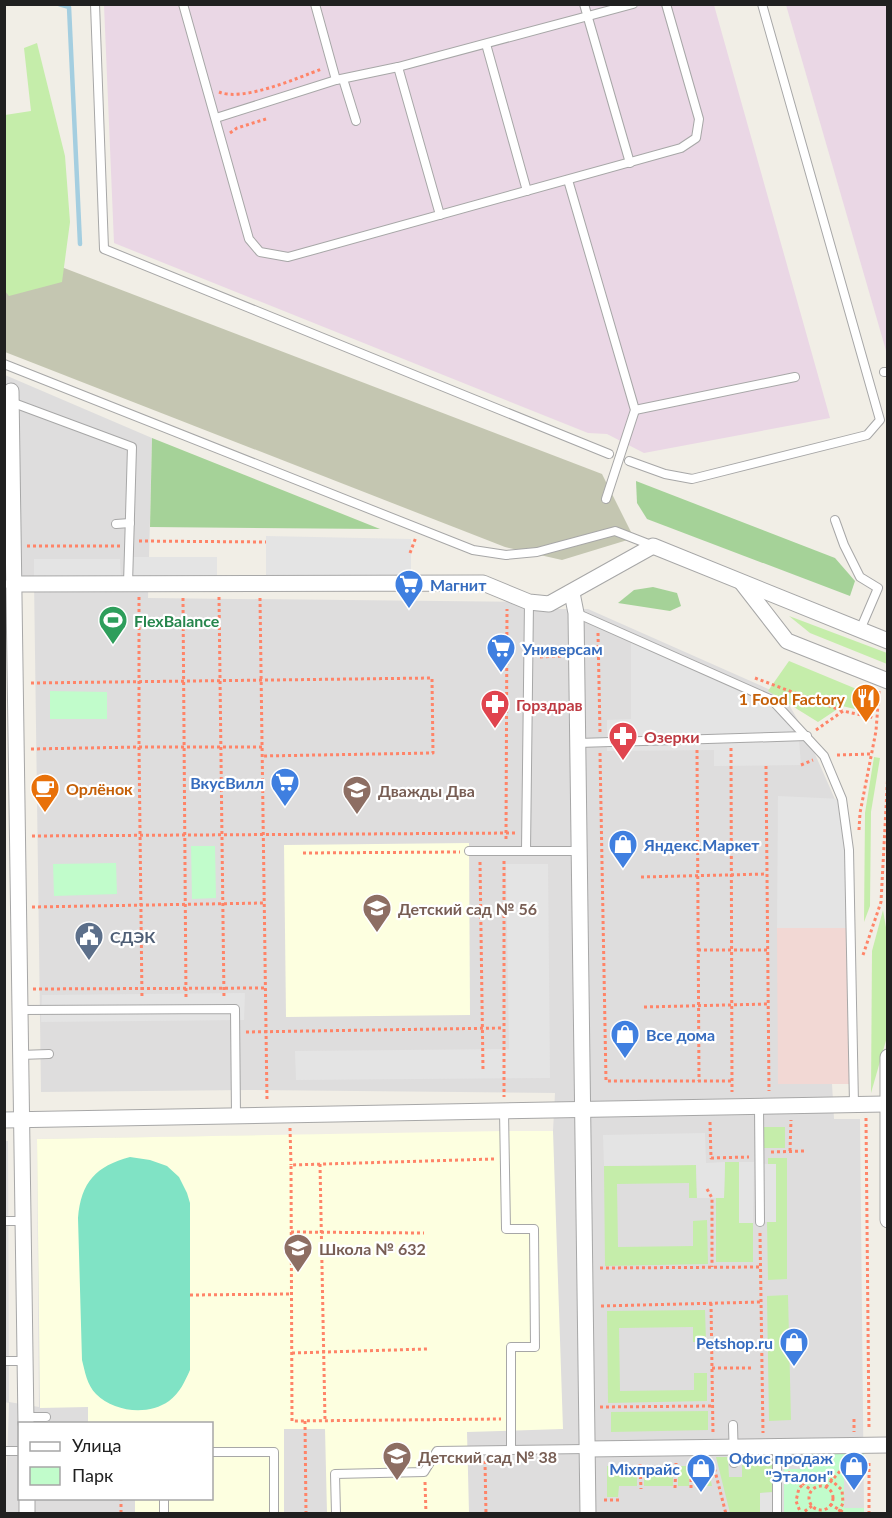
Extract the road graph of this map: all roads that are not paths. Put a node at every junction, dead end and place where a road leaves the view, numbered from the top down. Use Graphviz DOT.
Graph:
graph roads {
  1 [pos="95,4"];
  2 [pos="183,4"];
  3 [pos="315,4"];
  4 [pos="584,4"];
  5 [pos="633,4"];
  6 [pos="666,4"];
  7 [pos="762,4"];
  8 [pos="588,16"];
  9 [pos="486,44"];
  10 [pos="398,68"];
  11 [pos="340,79"];
  12 [pos="216,118"];
  13 [pos="356,121"];
  14 [pos="630,163"];
  15 [pos="568,180"];
  16 [pos="527,191"];
  17 [pos="440,215"];
  18 [pos="4,364"];
  19 [pos="795,377"];
  20 [pos="9,397"];
  21 [pos="635,410"];
  22 [pos="609,454"];
  23 [pos="629,461"];
  24 [pos="606,499"];
  25 [pos="835,519"];
  26 [pos="130,523"];
  27 [pos="116,524"];
  28 [pos="653,546"];
  29 [pos="740,580"];
  30 [pos="13,584"];
  31 [pos="134,584"];
  32 [pos="572,593"];
  33 [pos="530,602"];
  34 [pos="576,614"];
  35 [pos="860,630"];
  36 [pos="888,641"];
  37 [pos="888,681"];
  38 [pos="807,736"];
  39 [pos="578,742"];
  40 [pos="16,750"];
  41 [pos="526,851"];
  42 [pos="579,851"];
  43 [pos="469,852"];
  44 [pos="19,1010"];
  45 [pos="50,1054"];
  46 [pos="20,1055"];
  47 [pos="888,1057"];
  48 [pos="764,1101"];
  49 [pos="854,1104"];
  50 [pos="885,1104"];
  51 [pos="504,1106"];
  52 [pos="582,1109"];
  53 [pos="236,1116"];
  54 [pos="4,1120"];
  55 [pos="21,1120"];
  56 [pos="888,1220"];
  57 [pos="4,1221"];
  58 [pos="23,1221"];
  59 [pos="760,1222"];
  60 [pos="25,1360"];
  61 [pos="4,1361"];
  62 [pos="46,1417"];
  63 [pos="26,1420"];
  64 [pos="733,1425"];
  65 [pos="888,1445"];
  66 [pos="770,1447"];
  67 [pos="587,1449"];
  68 [pos="512,1450"];
  69 [pos="213,1452"];
  70 [pos="734,1455"];
  71 [pos="274,1514"];
  72 [pos="336,1514"];
  73 [pos="588,1514"];
  74 [pos="777,1514"];
  1 -- 22 [label="lane"];
  2 -- 12 [label="lane"];
  3 -- 11 [label="lane"];
  4 -- 8 [label="lane"];
  5 -- 8 [label="lane"];
  6 -- 14 [label="lane"];
  7 -- 23 [label="lane"];
  8 -- 9 [label="lane"];
  8 -- 14 [label="lane"];
  9 -- 10 [label="lane"];
  9 -- 16 [label="lane"];
  10 -- 11 [label="lane"];
  10 -- 17 [label="lane"];
  11 -- 12 [label="lane"];
  11 -- 13 [label="lane"];
  12 -- 17 [label="lane"];
  14 -- 15 [label="lane"];
  15 -- 16 [label="lane"];
  15 -- 21 [label="lane"];
  16 -- 17 [label="lane"];
  18 -- 28 [label="lane"];
  19 -- 21 [label="lane"];
  20 -- 26 [label="lane"];
  20 -- 30 [label="street"];
  21 -- 24 [label="lane"];
  25 -- 35 [label="lane"];
  26 -- 27 [label="lane"];
  26 -- 31 [label="lane"];
  28 -- 29 [label="street"];
  28 -- 32 [label="street"];
  29 -- 35 [label="street"];
  29 -- 37 [label="street"];
  30 -- 31 [label="street"];
  30 -- 40 [label="street"];
  31 -- 33 [label="street"];
  32 -- 33 [label="street"];
  32 -- 34 [label="street"];
  33 -- 41 [label="lane"];
  34 -- 38 [label="lane"];
  34 -- 39 [label="street"];
  35 -- 36 [label="street"];
  38 -- 39 [label="lane"];
  38 -- 49 [label="lane"];
  39 -- 42 [label="street"];
  40 -- 44 [label="street"];
  41 -- 42 [label="lane"];
  41 -- 43 [label="lane"];
  42 -- 52 [label="street"];
  44 -- 46 [label="street"];
  44 -- 53 [label="lane"];
  45 -- 46 [label="lane"];
  46 -- 55 [label="street"];
  47 -- 50 [label="street"];
  48 -- 49 [label="street"];
  48 -- 52 [label="street"];
  48 -- 59 [label="lane"];
  49 -- 50 [label="street"];
  50 -- 56 [label="street"];
  51 -- 52 [label="street"];
  51 -- 53 [label="street"];
  51 -- 68 [label="lane"];
  52 -- 67 [label="street"];
  53 -- 55 [label="street"];
  54 -- 55 [label="street"];
  55 -- 58 [label="street"];
  57 -- 58 [label="lane"];
  58 -- 60 [label="street"];
  60 -- 61 [label="lane"];
  60 -- 63 [label="street"];
  62 -- 63 [label="lane"];
  64 -- 70 [label="lane"];
  65 -- 66 [label="street"];
  66 -- 70 [label="street"];
  66 -- 74 [label="lane"];
  67 -- 68 [label="lane"];
  67 -- 70 [label="street"];
  67 -- 73 [label="street"];
  68 -- 72 [label="lane"];
  69 -- 71 [label="lane"];
}
